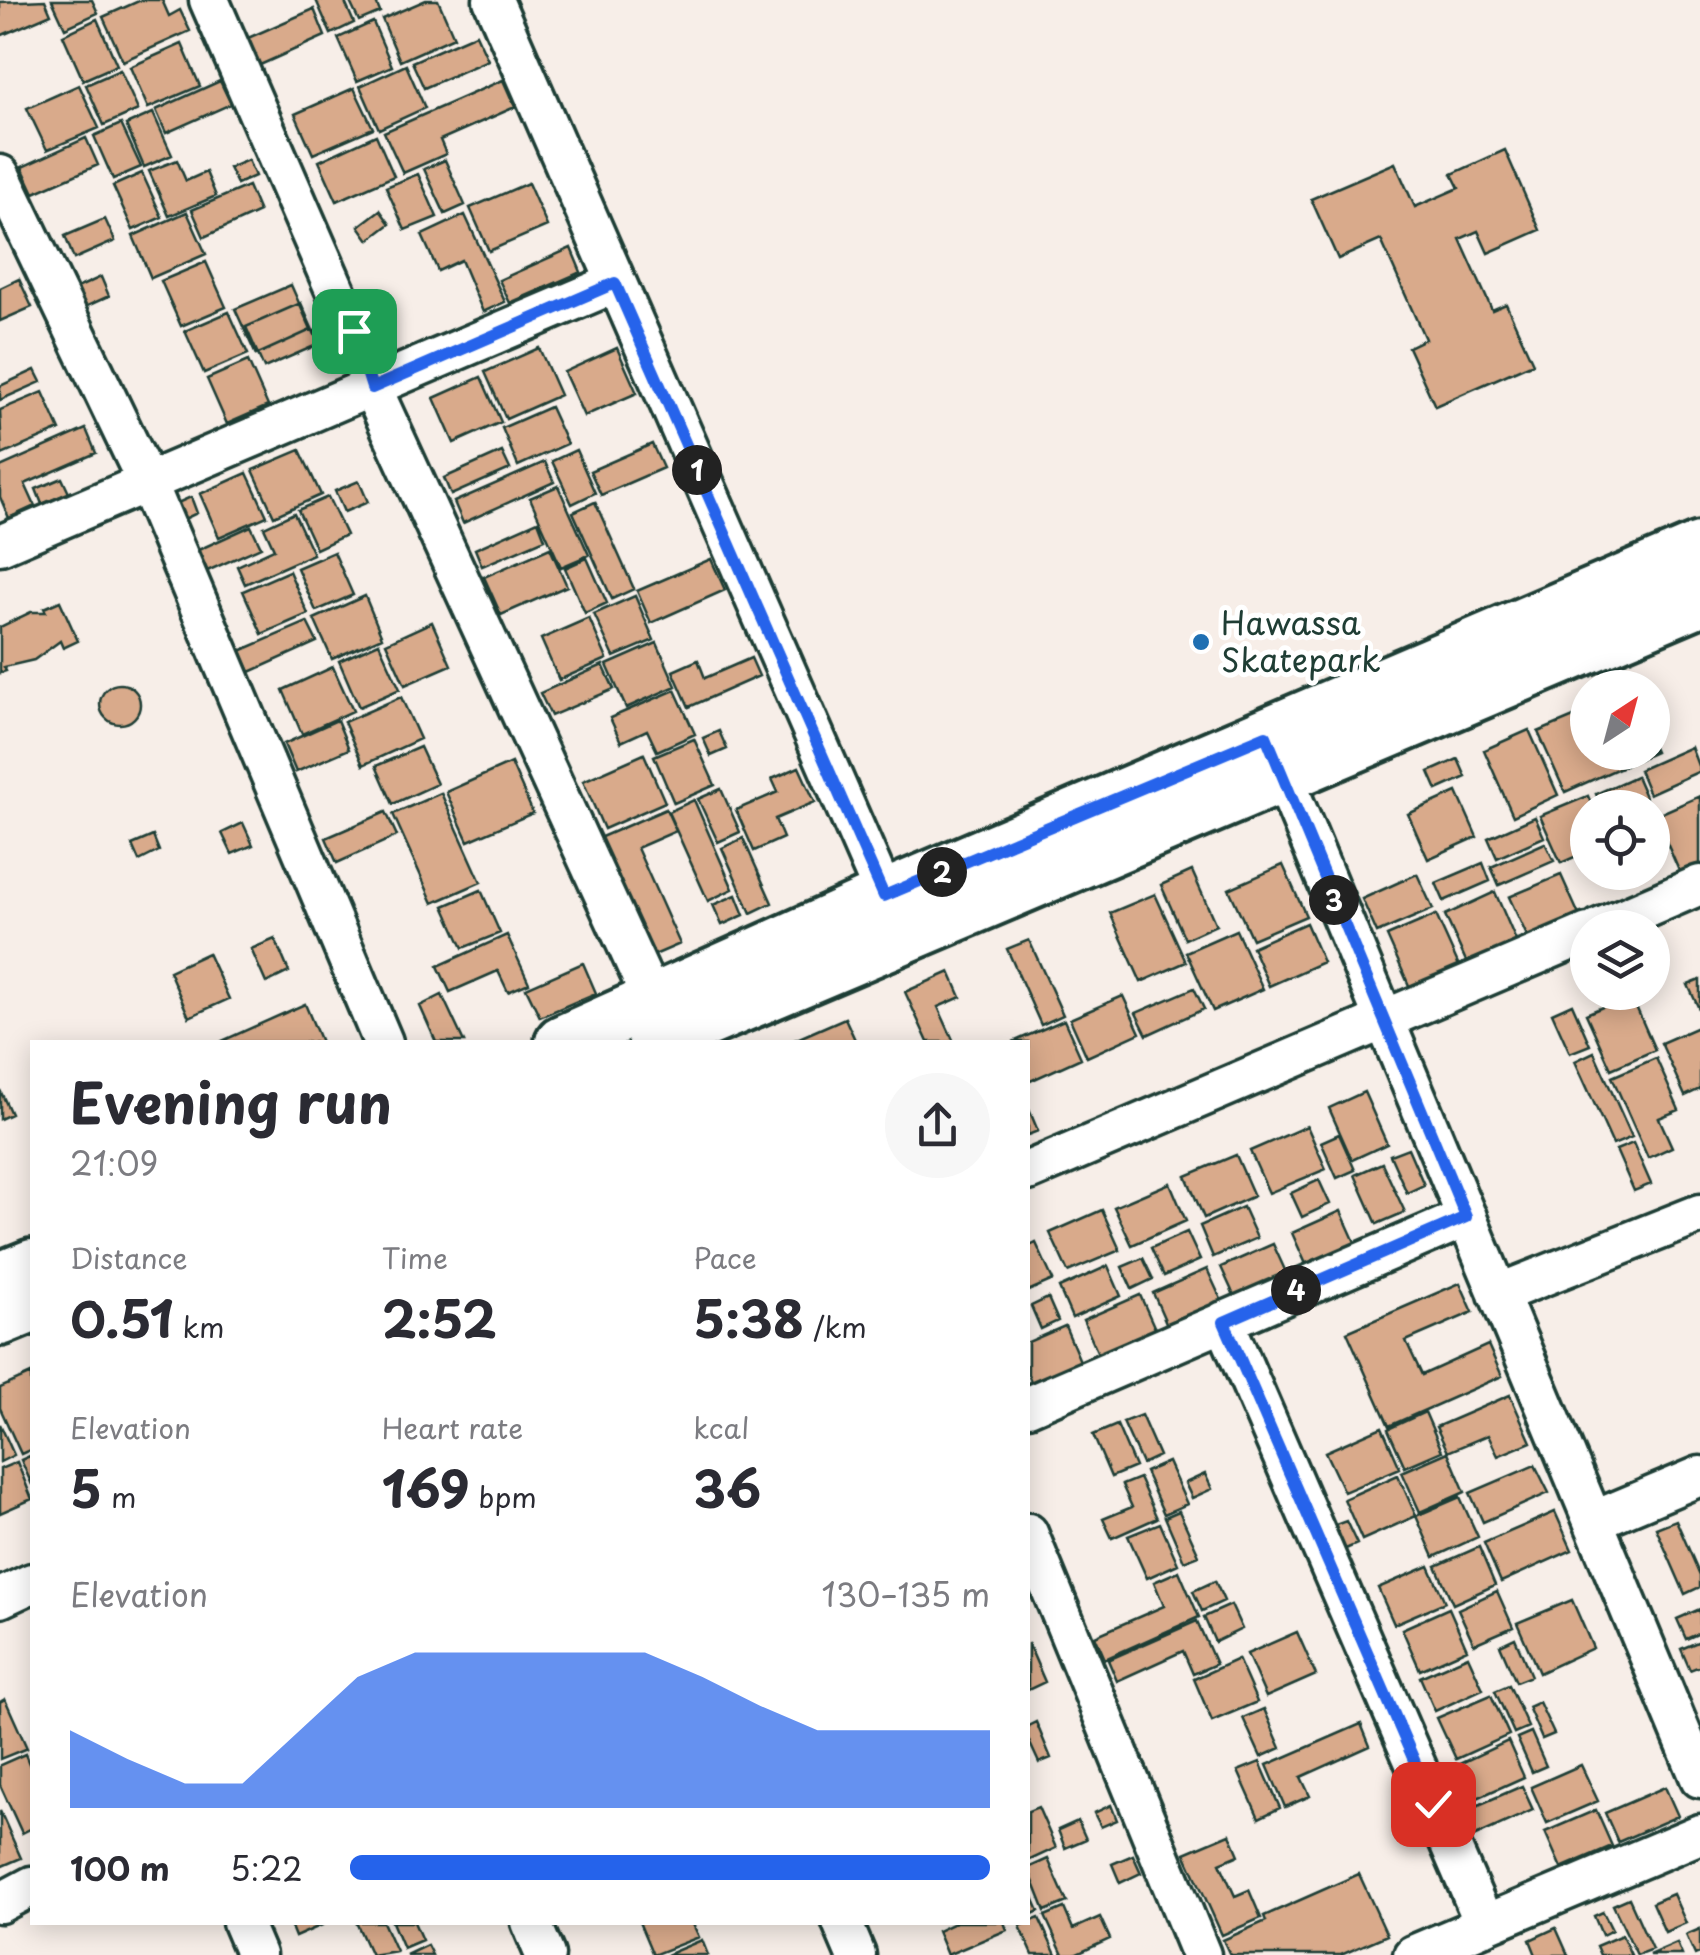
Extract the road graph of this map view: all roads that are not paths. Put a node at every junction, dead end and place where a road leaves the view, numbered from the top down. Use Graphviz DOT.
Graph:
graph roads {
  1 [pos="210,0"];
  2 [pos="492,0"];
  3 [pos="0,176"];
  4 [pos="615,283"];
  5 [pos="372,388"];
  6 [pos="147,482"];
  7 [pos="0,545"];
  8 [pos="1700,549"];
  9 [pos="1700,598"];
  10 [pos="1274,754"];
  11 [pos="1700,885"];
  12 [pos="884,896"];
  13 [pos="1642,910"];
  14 [pos="1570,941"];
  15 [pos="1384,1019"];
  16 [pos="654,1023"];
  17 [pos="382,1040"];
  18 [pos="572,1040"];
  19 [pos="1030,1170"];
  20 [pos="1700,1214"];
  21 [pos="1466,1217"];
  22 [pos="30,1267"];
  23 [pos="0,1279"];
  24 [pos="1498,1294"];
  25 [pos="30,1307"];
  26 [pos="0,1319"];
  27 [pos="1224,1322"];
  28 [pos="1030,1405"];
  29 [pos="1700,1476"];
  30 [pos="1593,1521"];
  31 [pos="1030,1538"];
  32 [pos="30,1584"];
  33 [pos="0,1598"];
  34 [pos="1697,1761"];
  35 [pos="1700,1834"];
  36 [pos="30,1887"];
  37 [pos="0,1903"];
  38 [pos="243,1925"];
  39 [pos="532,1925"];
  40 [pos="843,1925"];
  41 [pos="1485,1925"];
  42 [pos="256,1955"];
  43 [pos="545,1955"];
  44 [pos="856,1955"];
  45 [pos="1202,1955"];
  46 [pos="1413,1955"];
  1 -- 5 [label="street"];
  2 -- 4 [label="street"];
  3 -- 6 [label="street"];
  4 -- 5 [label="street"];
  4 -- 12 [label="street"];
  5 -- 6 [label="street"];
  5 -- 16 [label="street"];
  6 -- 7 [label="street"];
  6 -- 17 [label="street"];
  8 -- 10 [label="street"];
  9 -- 10 [label="street"];
  10 -- 12 [label="street"];
  10 -- 15 [label="street"];
  10 -- 16 [label="street"];
  11 -- 13 [label="street"];
  12 -- 16 [label="street"];
  14 -- 15 [label="street"];
  15 -- 19 [label="street"];
  15 -- 21 [label="street"];
  16 -- 18 [label="street"];
  20 -- 24 [label="street"];
  21 -- 24 [label="street"];
  21 -- 27 [label="street"];
  22 -- 23 [label="street"];
  24 -- 30 [label="street"];
  25 -- 26 [label="street"];
  27 -- 28 [label="street"];
  27 -- 41 [label="street"];
  29 -- 30 [label="street"];
  30 -- 34 [label="street"];
  31 -- 45 [label="street"];
  32 -- 33 [label="street"];
  35 -- 41 [label="street"];
  36 -- 37 [label="street"];
  38 -- 42 [label="street"];
  39 -- 43 [label="street"];
  40 -- 44 [label="street"];
  41 -- 46 [label="street"];
}
